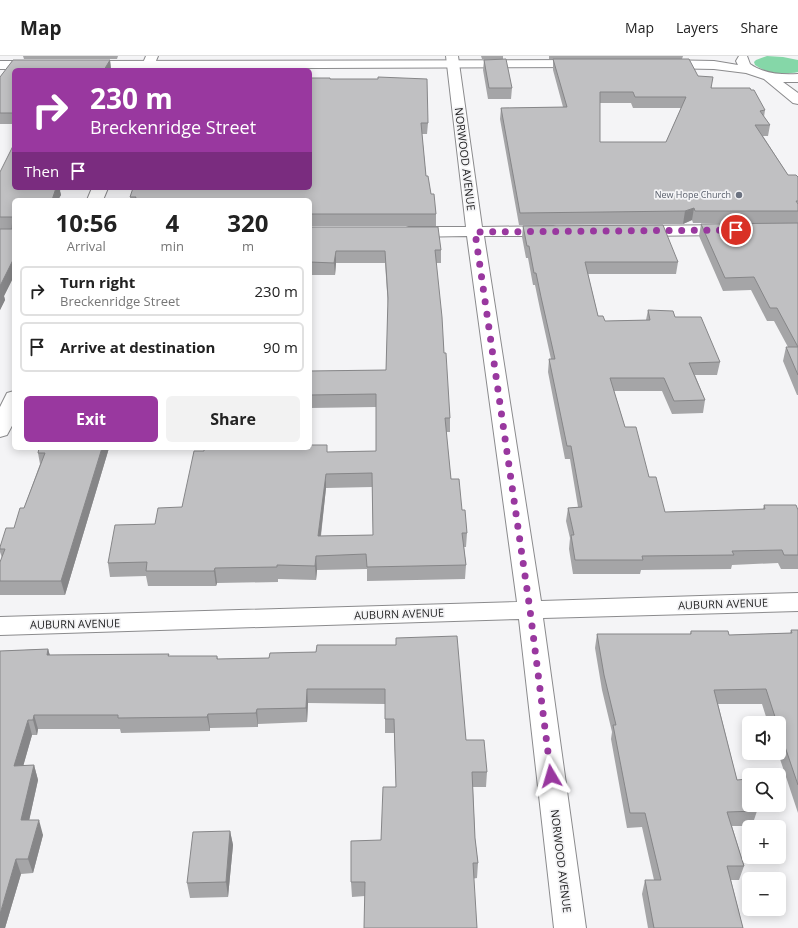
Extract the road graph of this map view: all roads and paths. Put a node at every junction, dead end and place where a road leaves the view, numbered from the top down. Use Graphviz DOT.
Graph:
graph roads {
  1 [pos="453,60"];
  2 [pos="747,62"];
  3 [pos="149,64"];
  4 [pos="599,64"];
  5 [pos="651,64"];
  6 [pos="0,65"];
  7 [pos="54,65"];
  8 [pos="69,65"];
  9 [pos="769,77"];
  10 [pos="798,78"];
  11 [pos="798,90"];
  12 [pos="798,100"];
  13 [pos="744,230"];
  14 [pos="572,231"];
  15 [pos="619,231"];
  16 [pos="397,232"];
  17 [pos="475,232"];
  18 [pos="12,402"];
  19 [pos="0,431"];
  20 [pos="798,602"];
  21 [pos="530,610"];
  22 [pos="0,626"];
  23 [pos="570,928"];
  1 -- 3 [label="street"];
  1 -- 4 [label="street"];
  1 -- 17 [label="street, NORWOOD AVENUE"];
  2 -- 5 [label="street"];
  2 -- 9 [label="street"];
  3 -- 8 [label="street"];
  6 -- 7 [label="street"];
  9 -- 10 [label="street"];
  9 -- 12 [label="street"];
  11 -- 12 [label="street"];
  13 -- 15 [label="street"];
  14 -- 17 [label="street"];
  16 -- 17 [label="street"];
  17 -- 21 [label="street, NORWOOD AVENUE"];
  18 -- 19 [label="street"];
  20 -- 21 [label="street, AUBURN AVENUE"];
  21 -- 22 [label="street, AUBURN AVENUE"];
  21 -- 23 [label="street, NORWOOD AVENUE"];
}
